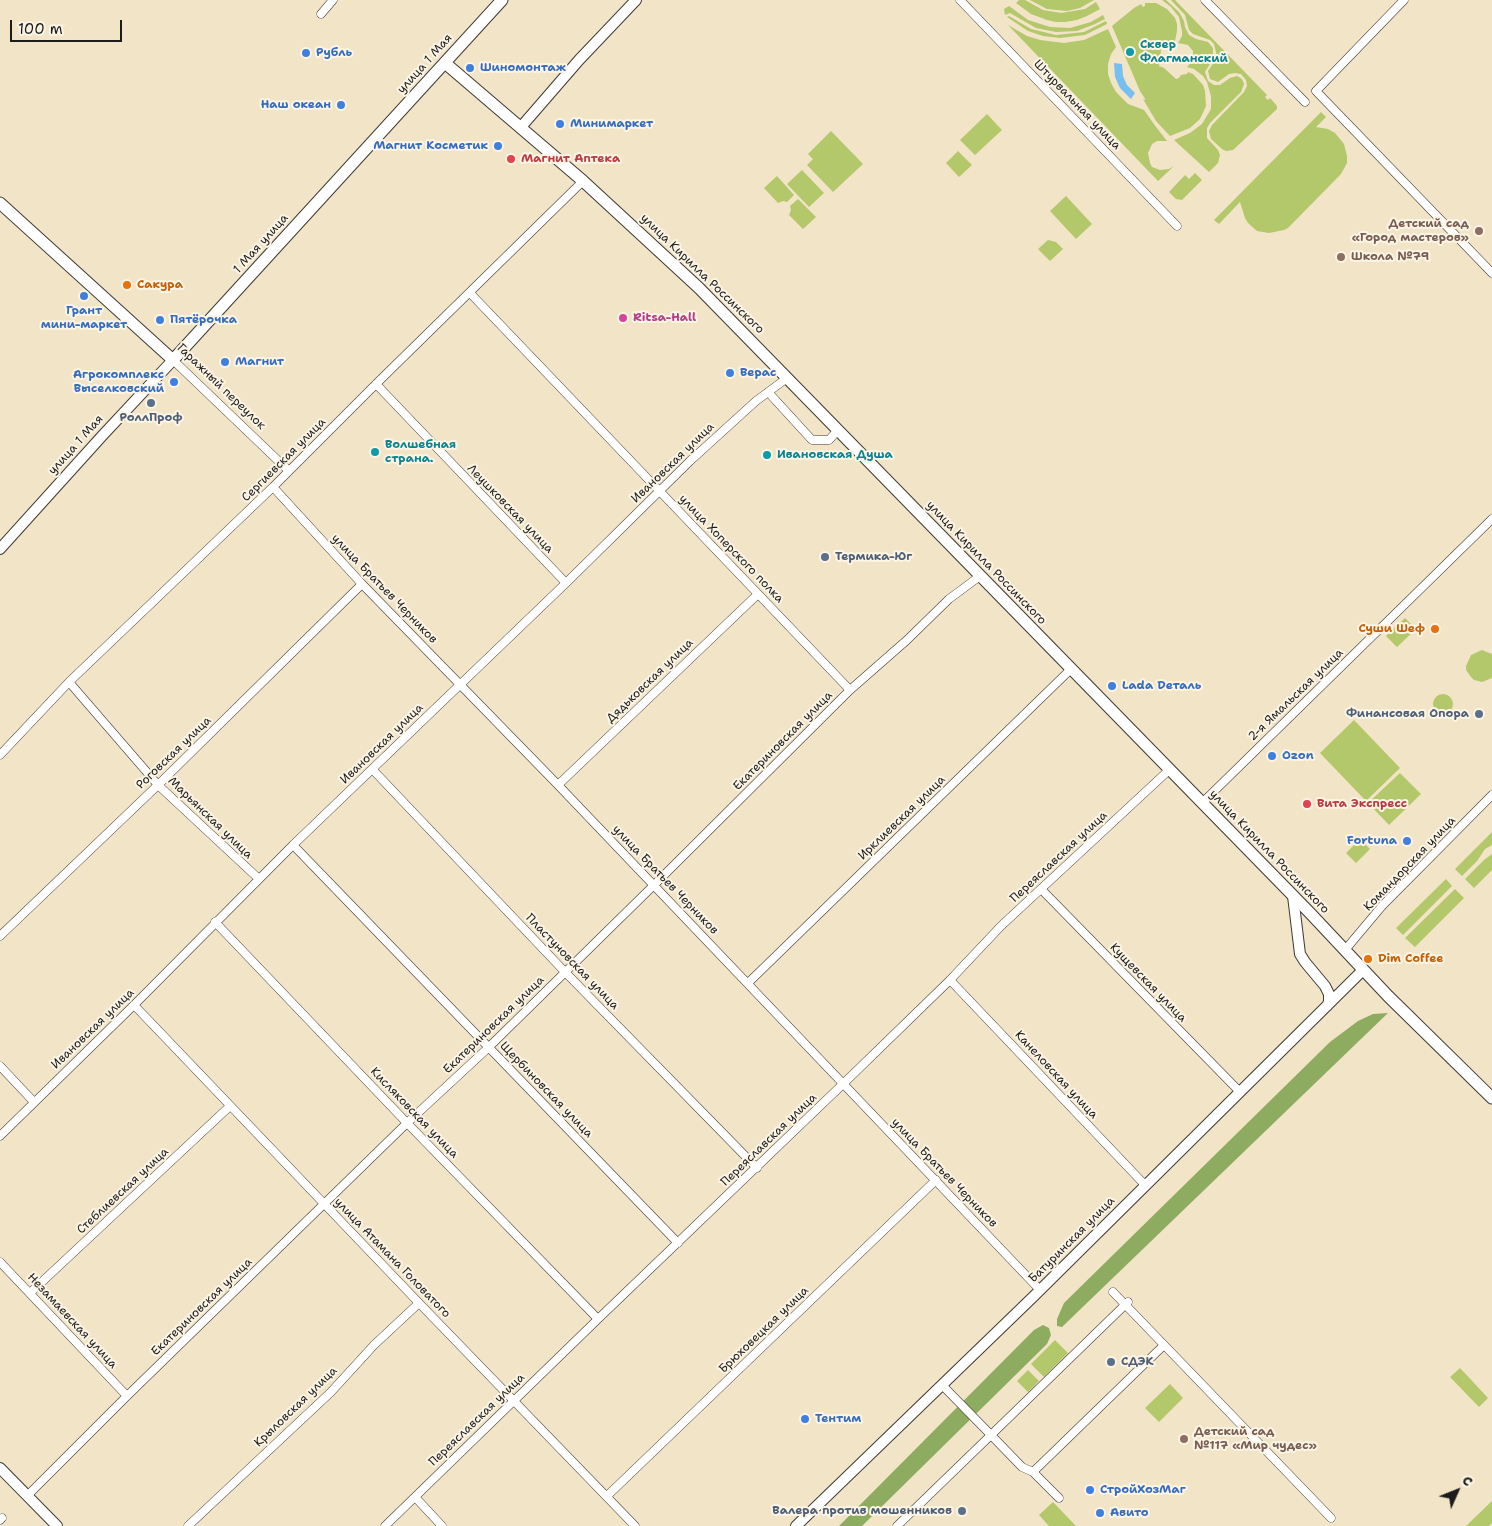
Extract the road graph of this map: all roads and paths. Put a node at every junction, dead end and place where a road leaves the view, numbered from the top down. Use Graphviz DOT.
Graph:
graph roads {
  1 [pos="333,0"];
  2 [pos="502,0"];
  3 [pos="636,0"];
  4 [pos="960,0"];
  5 [pos="1205,0"];
  6 [pos="1404,0"];
  7 [pos="321,14"];
  8 [pos="445,63"];
  9 [pos="1305,102"];
  10 [pos="521,127"];
  11 [pos="369,146"];
  12 [pos="583,181"];
  13 [pos="0,203"];
  14 [pos="1177,226"];
  15 [pos="1492,273"];
  16 [pos="470,293"];
  17 [pos="175,358"];
  18 [pos="787,378"];
  19 [pos="376,384"];
  20 [pos="768,392"];
  21 [pos="838,430"];
  22 [pos="289,471"];
  23 [pos="272,488"];
  24 [pos="661,492"];
  25 [pos="1492,520"];
  26 [pos="0,549"];
  27 [pos="980,576"];
  28 [pos="566,583"];
  29 [pos="362,584"];
  30 [pos="758,594"];
  31 [pos="1071,669"];
  32 [pos="69,682"];
  33 [pos="460,684"];
  34 [pos="850,690"];
  35 [pos="0,755"];
  36 [pos="373,770"];
  37 [pos="1169,770"];
  38 [pos="158,784"];
  39 [pos="558,784"];
  40 [pos="1492,795"];
  41 [pos="1202,803"];
  42 [pos="293,845"];
  43 [pos="258,879"];
  44 [pos="654,886"];
  45 [pos="1041,889"];
  46 [pos="1294,896"];
  47 [pos="215,922"];
  48 [pos="0,936"];
  49 [pos="1345,950"];
  50 [pos="1364,970"];
  51 [pos="565,972"];
  52 [pos="950,980"];
  53 [pos="748,983"];
  54 [pos="134,1005"];
  55 [pos="1327,1006"];
  56 [pos="489,1047"];
  57 [pos="0,1066"];
  58 [pos="843,1084"];
  59 [pos="1240,1092"];
  60 [pos="1492,1098"];
  61 [pos="34,1102"];
  62 [pos="230,1106"];
  63 [pos="407,1123"];
  64 [pos="0,1136"];
  65 [pos="757,1168"];
  66 [pos="936,1180"];
  67 [pos="1145,1185"];
  68 [pos="324,1204"];
  69 [pos="678,1243"];
  70 [pos="0,1262"];
  71 [pos="1040,1290"];
  72 [pos="1113,1292"];
  73 [pos="30,1293"];
  74 [pos="419,1303"];
  75 [pos="1127,1304"];
  76 [pos="598,1319"];
  77 [pos="1164,1345"];
  78 [pos="942,1386"];
  79 [pos="127,1396"];
  80 [pos="515,1400"];
  81 [pos="991,1435"];
  82 [pos="0,1468"];
  83 [pos="1033,1472"];
  84 [pos="27,1496"];
  85 [pos="607,1496"];
  86 [pos="415,1497"];
  87 [pos="1059,1498"];
  88 [pos="1331,1518"];
  89 [pos="57,1526"];
  90 [pos="188,1526"];
  91 [pos="385,1526"];
  92 [pos="442,1526"];
  93 [pos="635,1526"];
  94 [pos="796,1526"];
  95 [pos="897,1526"];
  1 -- 7 [label="street"];
  2 -- 8 [label="main road, улица 1 Мая"];
  3 -- 10 [label="street"];
  4 -- 14 [label="street, Штурвальная улица"];
  5 -- 9 [label="street"];
  6 -- 15 [label="street"];
  8 -- 10 [label="main road, улица Кирилла Россинского"];
  8 -- 11 [label="main road, улица 1 Мая"];
  10 -- 12 [label="main road, улица Кирилла Россинского"];
  11 -- 17 [label="main road, 1 Мая улица"];
  12 -- 16 [label="street, Сергиевская улица"];
  12 -- 18 [label="main road, улица Кирилла Россинского"];
  13 -- 17 [label="main road, Гаражный переулок"];
  16 -- 19 [label="street, Сергиевская улица"];
  16 -- 24 [label="street, улица Хоперского полка"];
  17 -- 22 [label="street, Гаражный переулок"];
  17 -- 26 [label="street, улица 1 Мая"];
  18 -- 20 [label="street, Ивановская улица"];
  18 -- 21 [label="main road, улица Кирилла Россинского"];
  19 -- 22 [label="street, Сергиевская улица"];
  19 -- 28 [label="street, Леушковская улица"];
  20 -- 21 [label="street"];
  20 -- 24 [label="street, Ивановская улица"];
  21 -- 27 [label="main road, улица Кирилла Россинского"];
  22 -- 23 [label="street, Сергиевская улица"];
  23 -- 29 [label="street, улица Братьев Черников"];
  23 -- 32 [label="street, Сергиевская улица"];
  24 -- 28 [label="street, Ивановская улица"];
  24 -- 30 [label="street, улица Хоперского полка"];
  25 -- 41 [label="street, 2-я Ямальская улица"];
  27 -- 31 [label="main road, улица Кирилла Россинского"];
  27 -- 34 [label="street, Екатериновская улица"];
  28 -- 33 [label="street, Ивановская улица"];
  29 -- 33 [label="street, улица Братьев Черников"];
  29 -- 38 [label="street, Роговская улица"];
  30 -- 34 [label="street, улица Хоперского полка"];
  30 -- 39 [label="street, Дядьковская улица"];
  31 -- 37 [label="main road, улица Кирилла Россинского"];
  31 -- 53 [label="street, Ирклиевская улица"];
  32 -- 35 [label="street, Сергиевская улица"];
  32 -- 38 [label="street, Марьянская улица"];
  33 -- 36 [label="street, Ивановская улица"];
  33 -- 39 [label="street, улица Братьев Черников"];
  34 -- 44 [label="street, Екатериновская улица"];
  36 -- 42 [label="street, Ивановская улица"];
  36 -- 51 [label="street, Пластуновская улица"];
  37 -- 41 [label="main road, улица Кирилла Россинского"];
  37 -- 45 [label="street, Переяславская улица"];
  38 -- 43 [label="street, Марьянская улица"];
  38 -- 48 [label="street, Роговская улица"];
  39 -- 44 [label="street, улица Братьев Черников"];
  40 -- 49 [label="street, Командорская улица"];
  41 -- 46 [label="main road, улица Кирилла Россинского"];
  42 -- 43 [label="street, Ивановская улица"];
  42 -- 56 [label="street, Щербиновская улица"];
  43 -- 47 [label="street, Ивановская улица"];
  44 -- 51 [label="street, Екатериновская улица"];
  44 -- 53 [label="street, улица Братьев Черников"];
  45 -- 52 [label="street, Переяславская улица"];
  45 -- 59 [label="street, Кущевская улица"];
  46 -- 49 [label="main road, улица Кирилла Россинского"];
  46 -- 55 [label="street"];
  47 -- 54 [label="street, Ивановская улица"];
  47 -- 63 [label="street, Кисляковская улица"];
  49 -- 50 [label="main road, улица Кирилла Россинского"];
  50 -- 55 [label="street, Батуринская улица"];
  50 -- 60 [label="main road, улица Кирилла Россинского"];
  51 -- 56 [label="street, Екатериновская улица"];
  51 -- 65 [label="street, Пластуновская улица"];
  52 -- 58 [label="street, Переяславская улица"];
  52 -- 67 [label="street, Канеловская улица"];
  53 -- 58 [label="street, улица Братьев Черников"];
  54 -- 61 [label="street, Ивановская улица"];
  54 -- 62 [label="street, улица Атамана Головатого"];
  55 -- 59 [label="street, Батуринская улица"];
  56 -- 63 [label="street, Екатериновская улица"];
  56 -- 69 [label="street, Щербиновская улица"];
  57 -- 61 [label="street"];
  58 -- 65 [label="street, Переяславская улица"];
  58 -- 66 [label="street, улица Братьев Черников"];
  59 -- 67 [label="street, Батуринская улица"];
  61 -- 64 [label="street, Ивановская улица"];
  62 -- 68 [label="street, улица Атамана Головатого"];
  62 -- 73 [label="street, Стеблиевская улица"];
  63 -- 68 [label="street, Екатериновская улица"];
  63 -- 76 [label="street, Кисляковская улица"];
  65 -- 69 [label="street, Переяславская улица"];
  66 -- 71 [label="street, улица Братьев Черников"];
  66 -- 85 [label="street, Брюховецкая улица"];
  67 -- 71 [label="street, Батуринская улица"];
  68 -- 74 [label="street, улица Атамана Головатого"];
  68 -- 79 [label="street, Екатериновская улица"];
  69 -- 76 [label="street, Переяславская улица"];
  70 -- 73 [label="street, Незамаевская улица"];
  71 -- 78 [label="street, Батуринская улица"];
  72 -- 75 [label="street"];
  73 -- 79 [label="street, Незамаевская улица"];
  74 -- 80 [label="street, улица Атамана Головатого"];
  74 -- 90 [label="street, Крыловская улица"];
  75 -- 77 [label="street"];
  75 -- 81 [label="street"];
  76 -- 80 [label="street, Переяславская улица"];
  77 -- 83 [label="street"];
  77 -- 88 [label="street"];
  78 -- 81 [label="street"];
  78 -- 94 [label="street, Батуринская улица"];
  79 -- 84 [label="street, Екатериновская улица"];
  80 -- 85 [label="street, улица Атамана Головатого"];
  80 -- 86 [label="street, Переяславская улица"];
  81 -- 83 [label="street"];
  81 -- 95 [label="street"];
  82 -- 84 [label="street"];
  83 -- 87 [label="street"];
  84 -- 89 [label="street"];
  85 -- 93 [label="street, улица Атамана Головатого"];
  86 -- 91 [label="street, Переяславская улица"];
  86 -- 92 [label="street"];
}
